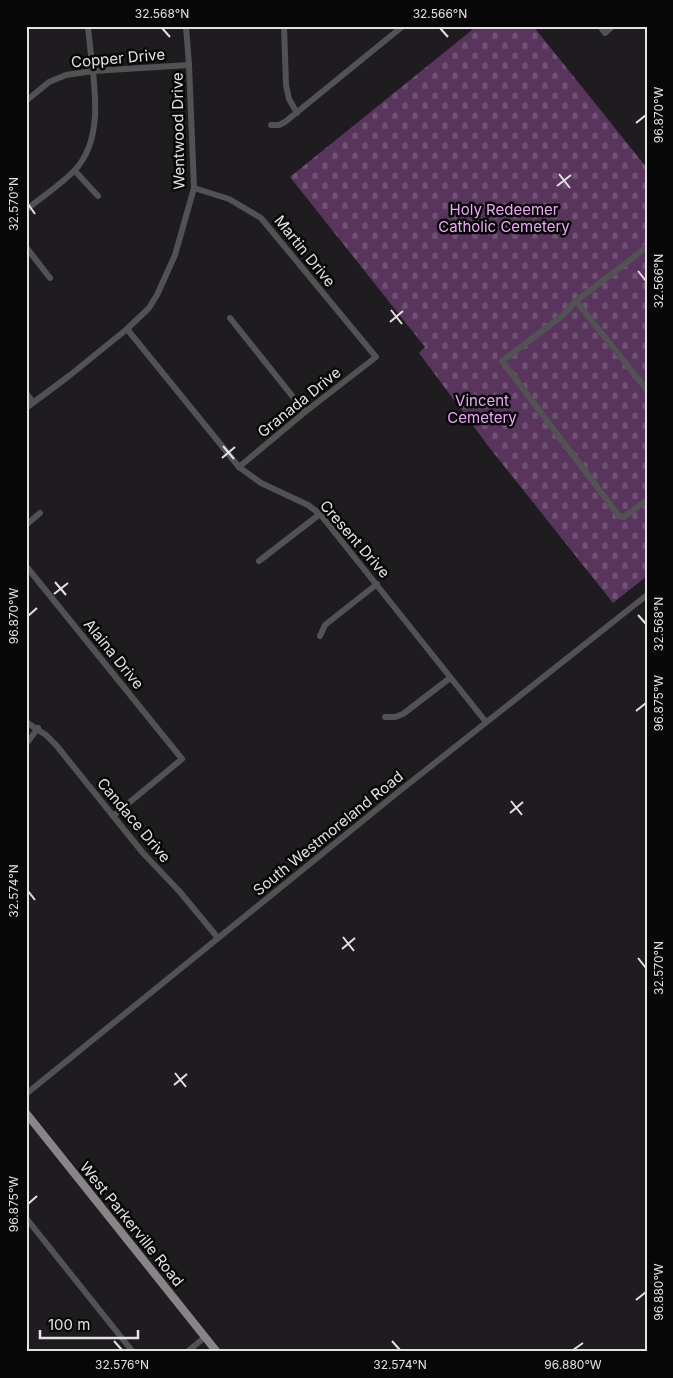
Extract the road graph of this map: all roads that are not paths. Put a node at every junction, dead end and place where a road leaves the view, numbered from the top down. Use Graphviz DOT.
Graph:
graph roads {
  1 [pos="88,26"];
  2 [pos="186,26"];
  3 [pos="284,26"];
  4 [pos="403,26"];
  5 [pos="600,26"];
  6 [pos="613,26"];
  7 [pos="189,65"];
  8 [pos="93,71"];
  9 [pos="26,101"];
  10 [pos="297,113"];
  11 [pos="271,125"];
  12 [pos="75,171"];
  13 [pos="194,188"];
  14 [pos="98,196"];
  15 [pos="26,210"];
  16 [pos="26,247"];
  17 [pos="647,247"];
  18 [pos="50,278"];
  19 [pos="576,301"];
  20 [pos="230,318"];
  21 [pos="126,329"];
  22 [pos="376,357"];
  23 [pos="647,390"];
  24 [pos="26,393"];
  25 [pos="33,402"];
  26 [pos="26,408"];
  27 [pos="305,412"];
  28 [pos="238,468"];
  29 [pos="647,500"];
  30 [pos="40,514"];
  31 [pos="320,514"];
  32 [pos="26,525"];
  33 [pos="260,561"];
  34 [pos="26,566"];
  35 [pos="377,584"];
  36 [pos="647,595"];
  37 [pos="320,636"];
  38 [pos="450,678"];
  39 [pos="385,717"];
  40 [pos="26,722"];
  41 [pos="486,722"];
  42 [pos="38,728"];
  43 [pos="26,744"];
  44 [pos="113,816"];
  45 [pos="218,938"];
  46 [pos="26,1094"];
  47 [pos="26,1113"];
  48 [pos="26,1218"];
  49 [pos="205,1337"];
  50 [pos="133,1352"];
  51 [pos="187,1352"];
  52 [pos="217,1352"];
  1 -- 8 [label="street"];
  2 -- 7 [label="street, Wentwood Drive"];
  3 -- 10 [label="street"];
  4 -- 10 [label="street"];
  5 -- 6 [label="street"];
  7 -- 8 [label="street, Copper Drive"];
  7 -- 13 [label="street, Wentwood Drive"];
  8 -- 9 [label="street, Copper Drive"];
  8 -- 12 [label="street"];
  10 -- 11 [label="street"];
  12 -- 14 [label="street"];
  12 -- 15 [label="street"];
  13 -- 21 [label="street, Wentwood Drive"];
  13 -- 22 [label="street, Martin Drive"];
  16 -- 18 [label="street"];
  17 -- 19 [label="street"];
  19 -- 23 [label="street"];
  19 -- 29 [label="street"];
  20 -- 27 [label="street"];
  21 -- 25 [label="street, Wentwood Drive"];
  21 -- 28 [label="street, Cresent Drive"];
  22 -- 27 [label="street, Granada Drive"];
  24 -- 25 [label="street"];
  25 -- 26 [label="street, Wentwood Drive"];
  27 -- 28 [label="street, Granada Drive"];
  28 -- 31 [label="street, Cresent Drive"];
  30 -- 32 [label="street"];
  31 -- 33 [label="street"];
  31 -- 35 [label="street, Cresent Drive"];
  34 -- 44 [label="street, Alaina Drive"];
  35 -- 37 [label="street"];
  35 -- 38 [label="street, Cresent Drive"];
  36 -- 41 [label="street, South Westmoreland Road"];
  38 -- 39 [label="street"];
  38 -- 41 [label="street, Cresent Drive"];
  40 -- 42 [label="street, Candace Drive"];
  41 -- 45 [label="street, South Westmoreland Road"];
  42 -- 43 [label="street"];
  42 -- 44 [label="street, Candace Drive"];
  44 -- 45 [label="street, Candace Drive"];
  45 -- 46 [label="street, South Westmoreland Road"];
  47 -- 49 [label="main road, West Parkerville Road"];
  48 -- 50 [label="street"];
  49 -- 51 [label="street"];
  49 -- 52 [label="main road, West Parkerville Road"];
}
